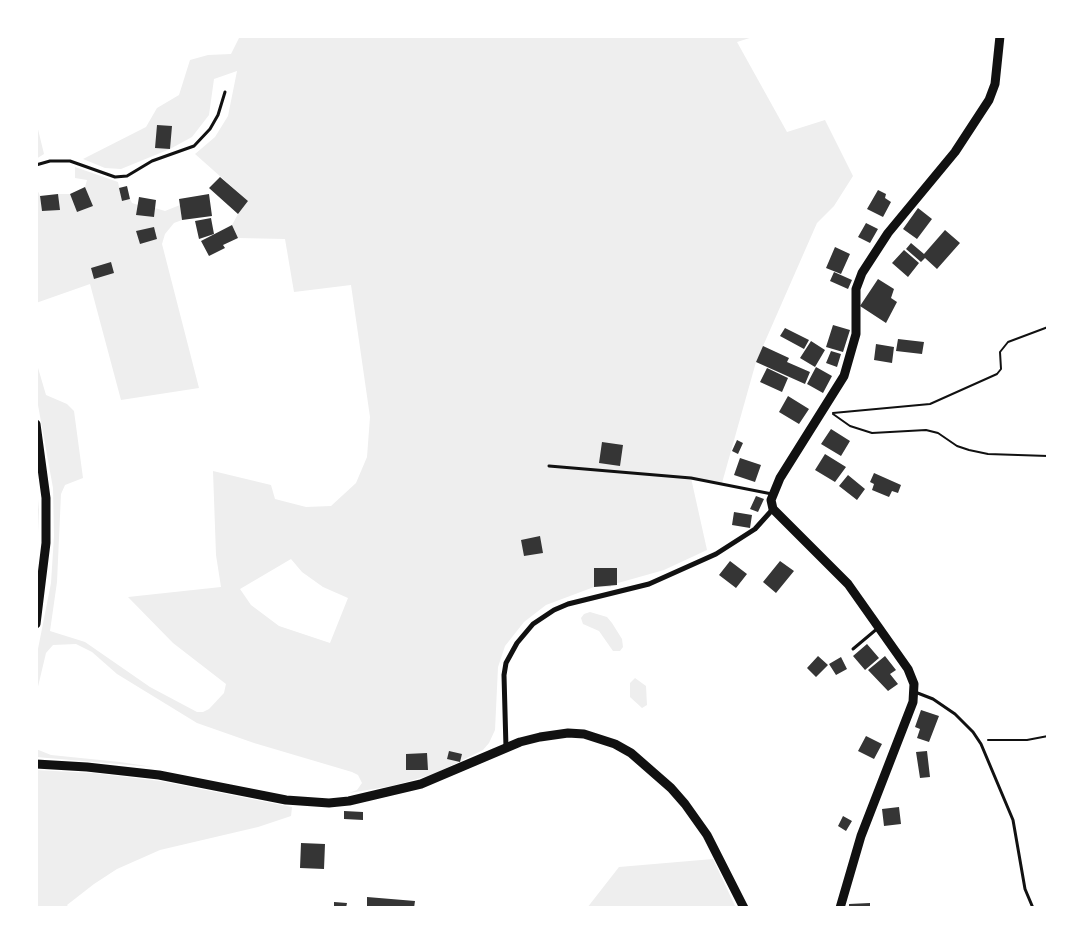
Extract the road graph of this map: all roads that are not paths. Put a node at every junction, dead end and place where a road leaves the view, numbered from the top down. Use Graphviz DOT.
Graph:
graph roads {
  1 [pos="1000,36"];
  2 [pos="225,92"];
  3 [pos="36,165"];
  4 [pos="36,424"];
  5 [pos="549,466"];
  6 [pos="772,494"];
  7 [pos="773,509"];
  8 [pos="36,624"];
  9 [pos="879,627"];
  10 [pos="854,649"];
  11 [pos="915,692"];
  12 [pos="506,748"];
  13 [pos="36,764"];
  14 [pos="744,908"];
  15 [pos="840,908"];
  16 [pos="1033,908"];
  1 -- 6 [label="street"];
  2 -- 3 [label="lane"];
  4 -- 8 [label="street"];
  5 -- 6 [label="lane"];
  6 -- 7 [label="street"];
  7 -- 9 [label="street"];
  7 -- 12 [label="street"];
  9 -- 10 [label="lane"];
  9 -- 11 [label="street"];
  11 -- 15 [label="street"];
  11 -- 16 [label="lane"];
  12 -- 13 [label="street"];
  12 -- 14 [label="street"];
}
